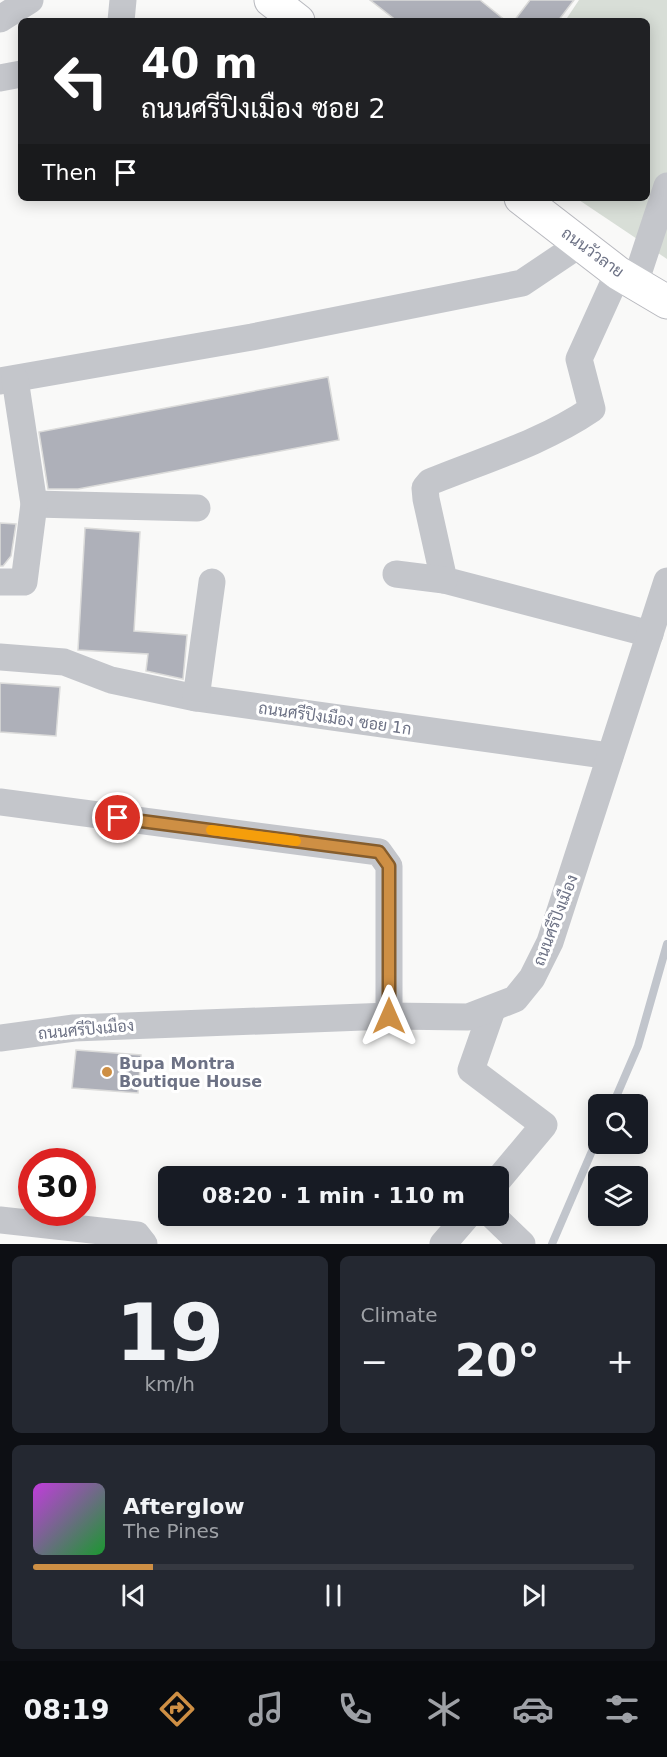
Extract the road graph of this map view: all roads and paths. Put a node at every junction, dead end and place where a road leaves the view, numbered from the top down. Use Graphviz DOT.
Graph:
graph roads {
  1 [pos="30,0"];
  2 [pos="123,0"];
  3 [pos="271,0"];
  4 [pos="121,18"];
  5 [pos="293,18"];
  6 [pos="0,19"];
  7 [pos="18,75"];
  8 [pos="0,78"];
  9 [pos="667,186"];
  10 [pos="525,201"];
  11 [pos="579,244"];
  12 [pos="627,278"];
  13 [pos="667,302"];
  14 [pos="7,380"];
  15 [pos="34,504"];
  16 [pos="197,508"];
  17 [pos="396,574"];
  18 [pos="444,580"];
  19 [pos="667,581"];
  20 [pos="0,582"];
  21 [pos="212,582"];
  22 [pos="650,634"];
  23 [pos="0,657"];
  24 [pos="196,698"];
  25 [pos="610,756"];
  26 [pos="0,802"];
  27 [pos="492,1010"];
  28 [pos="389,1016"];
  29 [pos="0,1038"];
  30 [pos="509,1167"];
  31 [pos="0,1220"];
  32 [pos="459,1226"];
  33 [pos="503,1226"];
  34 [pos="144,1244"];
  35 [pos="443,1244"];
  36 [pos="522,1244"];
  1 -- 6 [label="street"];
  2 -- 4 [label="street"];
  3 -- 5 [label="main road"];
  7 -- 8 [label="street"];
  9 -- 12 [label="street"];
  10 -- 11 [label="main road, ถนนวัวลาย"];
  11 -- 12 [label="main road, ถนนวัวลาย"];
  11 -- 14 [label="street"];
  12 -- 13 [label="main road, ถนนวัวลาย"];
  12 -- 18 [label="street"];
  14 -- 15 [label="street"];
  15 -- 16 [label="street"];
  15 -- 20 [label="street"];
  17 -- 18 [label="street"];
  18 -- 22 [label="street"];
  19 -- 22 [label="street, ถนนศรีปิงเมือง"];
  21 -- 24 [label="street"];
  22 -- 25 [label="street, ถนนศรีปิงเมือง"];
  23 -- 24 [label="street, ถนนศรีปิงเมือง ซอย 1ก"];
  24 -- 25 [label="street, ถนนศรีปิงเมือง ซอย 1ก"];
  25 -- 27 [label="street, ถนนศรีปิงเมือง"];
  26 -- 28 [label="street"];
  27 -- 28 [label="street, ถนนศรีปิงเมือง"];
  27 -- 30 [label="street"];
  28 -- 29 [label="street, ถนนศรีปิงเมือง"];
  31 -- 34 [label="street"];
  32 -- 35 [label="street"];
  33 -- 36 [label="street"];
}
